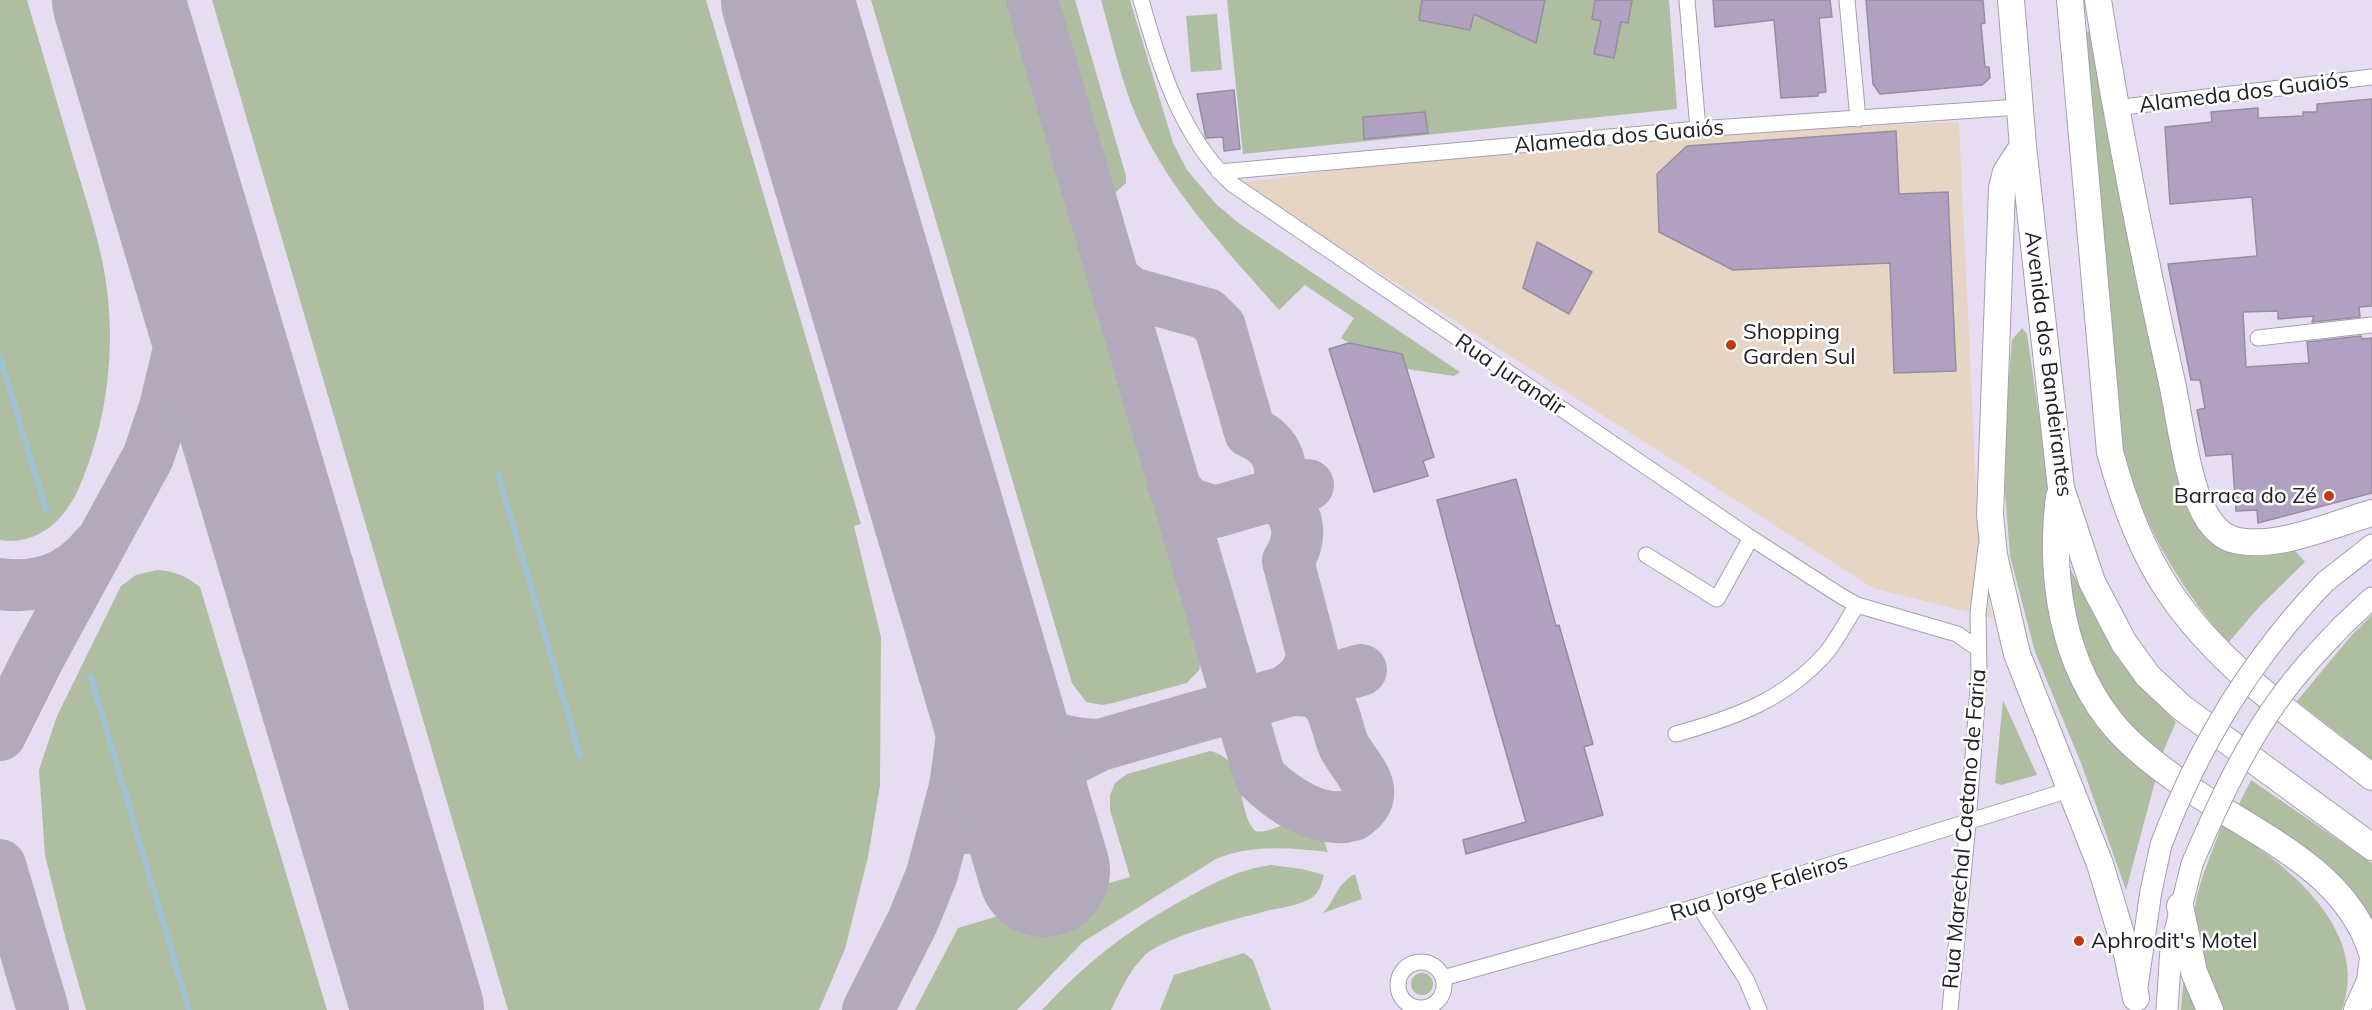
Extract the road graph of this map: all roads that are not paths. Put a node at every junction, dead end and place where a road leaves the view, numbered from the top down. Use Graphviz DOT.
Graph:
graph roads {
  1 [pos="1141,0"];
  2 [pos="1687,0"];
  3 [pos="1847,0"];
  4 [pos="2011,0"];
  5 [pos="2070,0"];
  6 [pos="2098,0"];
  7 [pos="2372,78"];
  8 [pos="2019,107"];
  9 [pos="2115,108"];
  10 [pos="1858,118"];
  11 [pos="1698,129"];
  12 [pos="2022,146"];
  13 [pos="1220,172"];
  14 [pos="2372,325"];
  15 [pos="2258,338"];
  16 [pos="2061,488"];
  17 [pos="2372,513"];
  18 [pos="1990,515"];
  19 [pos="1751,538"];
  20 [pos="2372,545"];
  21 [pos="1646,555"];
  22 [pos="2372,598"];
  23 [pos="1857,605"];
  24 [pos="1977,648"];
  25 [pos="1676,734"];
  26 [pos="2372,777"];
  27 [pos="2072,789"];
  28 [pos="1968,824"];
  29 [pos="2372,847"];
  30 [pos="1699,906"];
  31 [pos="2180,906"];
  32 [pos="2372,953"];
  33 [pos="2372,964"];
  34 [pos="1443,978"];
  35 [pos="2136,1004"];
  36 [pos="1428,1009"];
  37 [pos="1759,1010"];
  38 [pos="1950,1010"];
  39 [pos="2167,1010"];
  40 [pos="2210,1010"];
  41 [pos="2357,1010"];
  1 -- 13 [label="street, Rua Jurandir"];
  2 -- 11 [label="street"];
  3 -- 10 [label="street"];
  4 -- 8 [label="highway, Avenida dos Bandeirantes"];
  5 -- 26 [label="highway"];
  6 -- 9 [label="highway"];
  7 -- 9 [label="street, Alameda dos Guaiós"];
  8 -- 10 [label="street, Alameda dos Guaiós"];
  8 -- 12 [label="highway, Avenida dos Bandeirantes"];
  9 -- 17 [label="highway"];
  10 -- 11 [label="street, Alameda dos Guaiós"];
  11 -- 13 [label="street, Alameda dos Guaiós"];
  12 -- 16 [label="highway, Avenida dos Bandeirantes"];
  12 -- 18 [label="highway"];
  13 -- 19 [label="street, Rua Jurandir"];
  14 -- 15 [label="street"];
  16 -- 29 [label="highway, Avenida dos Bandeirantes"];
  16 -- 32 [label="highway"];
  18 -- 24 [label="street, Rua Marechal Caetano de Faria"];
  18 -- 27 [label="highway"];
  19 -- 21 [label="street"];
  19 -- 23 [label="street, Rua Jurandir"];
  20 -- 35 [label="main road, bridge"];
  22 -- 31 [label="main road, bridge"];
  23 -- 24 [label="street, Rua Jurandir"];
  23 -- 25 [label="street"];
  24 -- 28 [label="street, Rua Marechal Caetano de Faria"];
  27 -- 28 [label="street, Rua Jorge Faleiros"];
  27 -- 35 [label="highway"];
  28 -- 30 [label="street, Rua Jorge Faleiros"];
  28 -- 38 [label="street, Rua Marechal Caetano de Faria"];
  30 -- 34 [label="street, Rua Jorge Faleiros"];
  30 -- 37 [label="street"];
  31 -- 39 [label="main road"];
  31 -- 40 [label="highway"];
  33 -- 41 [label="highway"];
  34 -- 36 [label="street"];
  34 -- 36 [label="street"];
}
